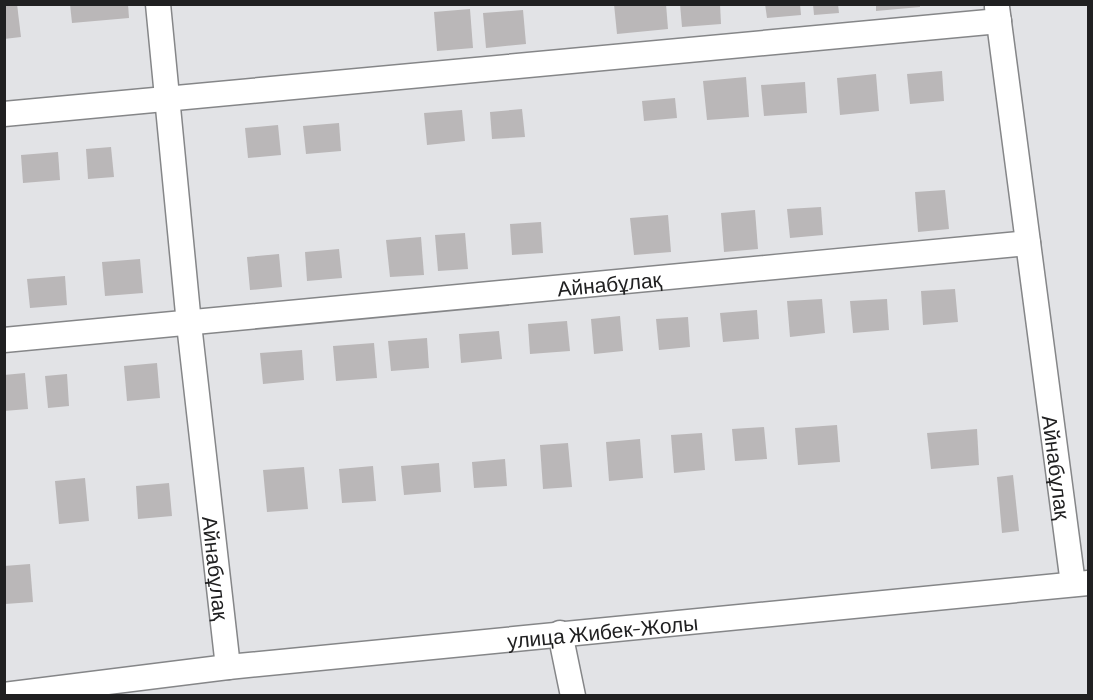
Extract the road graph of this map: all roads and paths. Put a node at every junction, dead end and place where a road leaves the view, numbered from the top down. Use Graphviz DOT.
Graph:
graph roads {
  1 [pos="158,4"];
  2 [pos="998,13"];
  3 [pos="167,99"];
  4 [pos="4,114"];
  5 [pos="1028,243"];
  6 [pos="189,324"];
  7 [pos="4,340"];
  8 [pos="1081,584"];
  9 [pos="561,633"];
  10 [pos="228,667"];
  11 [pos="116,688"];
  12 [pos="4,695"];
  13 [pos="573,696"];
  1 -- 3 [label="street, Айнабұлақ"];
  2 -- 3 [label="street, Айнабұлақ"];
  2 -- 5 [label="street, Айнабұлақ"];
  3 -- 4 [label="street, Айнабұлақ"];
  3 -- 6 [label="street, Айнабұлақ"];
  5 -- 6 [label="street, Айнабұлақ"];
  5 -- 8 [label="street, Айнабұлақ"];
  6 -- 7 [label="street, Айнабұлақ"];
  6 -- 10 [label="street, Айнабұлақ"];
  8 -- 9 [label="street, улица Жибек-Жолы"];
  9 -- 10 [label="street, улица Жибек-Жолы"];
  9 -- 13 [label="street"];
  10 -- 11 [label="street, улица Жибек-Жолы"];
  11 -- 12 [label="street"];
}
